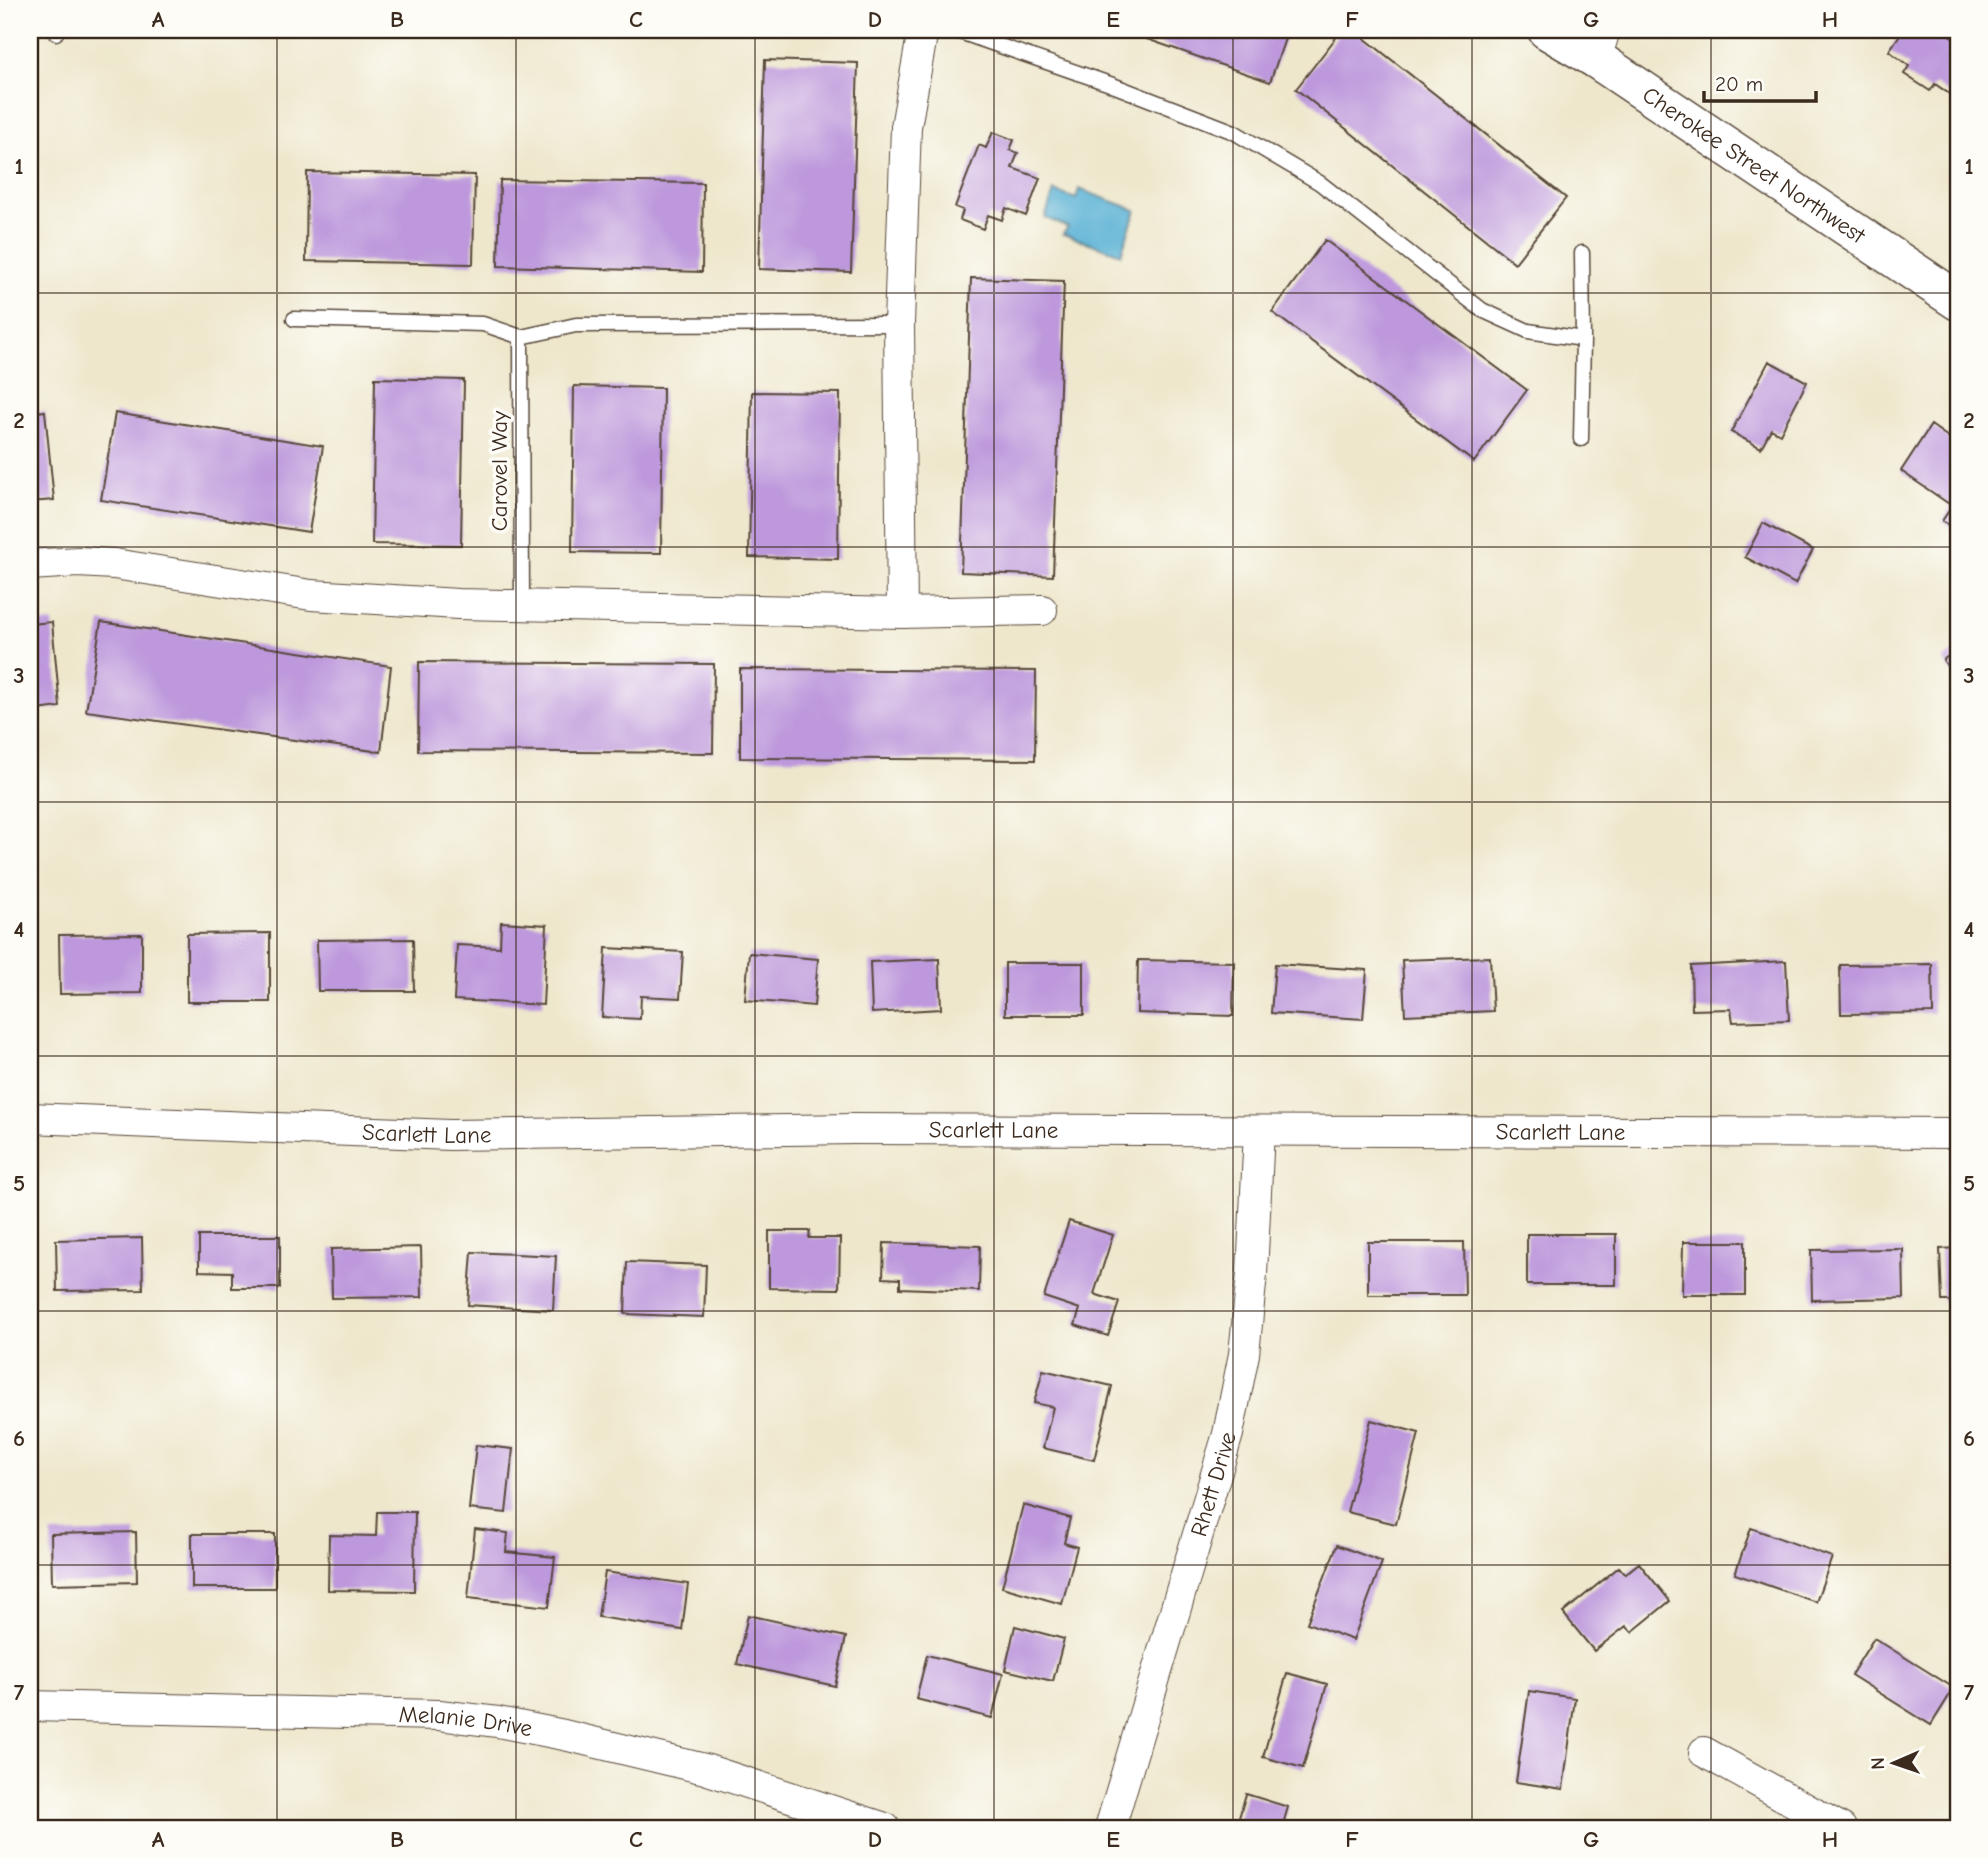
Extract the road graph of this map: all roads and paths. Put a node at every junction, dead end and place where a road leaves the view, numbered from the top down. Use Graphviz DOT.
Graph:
graph roads {
  1 [pos="923,30"];
  2 [pos="954,30"];
  3 [pos="1548,30"];
  4 [pos="1600,45"];
  5 [pos="1582,253"];
  6 [pos="1958,300"];
  7 [pos="294,318"];
  8 [pos="899,324"];
  9 [pos="521,337"];
  10 [pos="1583,339"];
  11 [pos="1581,439"];
  12 [pos="30,565"];
  13 [pos="522,605"];
  14 [pos="1042,610"];
  15 [pos="902,613"];
  16 [pos="30,1118"];
  17 [pos="1259,1131"];
  18 [pos="1958,1133"];
  19 [pos="30,1706"];
  20 [pos="1704,1752"];
  21 [pos="885,1828"];
  22 [pos="1110,1828"];
  23 [pos="1841,1828"];
  1 -- 8 [label="street"];
  2 -- 10 [label="lane"];
  3 -- 4 [label="main road, Cherokee Street Northwest"];
  4 -- 6 [label="main road, Cherokee Street Northwest"];
  5 -- 10 [label="lane"];
  7 -- 9 [label="lane"];
  8 -- 9 [label="lane"];
  8 -- 15 [label="street"];
  9 -- 13 [label="lane, Carovel Way"];
  10 -- 11 [label="lane"];
  12 -- 13 [label="street"];
  13 -- 15 [label="street"];
  14 -- 15 [label="street"];
  16 -- 17 [label="street, Scarlett Lane"];
  17 -- 18 [label="street, Scarlett Lane"];
  17 -- 22 [label="street, Rhett Drive"];
  19 -- 21 [label="street, Melanie Drive"];
  20 -- 23 [label="street"];
}
